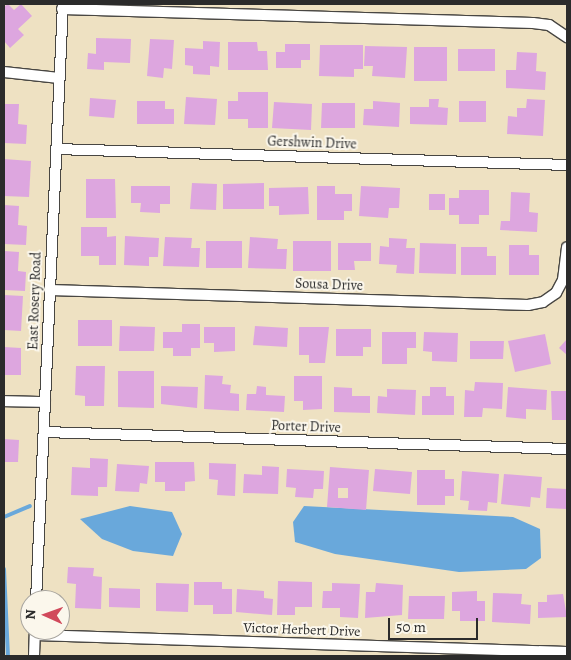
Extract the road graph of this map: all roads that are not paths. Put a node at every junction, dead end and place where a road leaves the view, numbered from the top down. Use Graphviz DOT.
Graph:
graph roads {
  1 [pos="62,6"];
  2 [pos="567,37"];
  3 [pos="4,72"];
  4 [pos="59,78"];
  5 [pos="56,149"];
  6 [pos="567,165"];
  7 [pos="567,247"];
  8 [pos="50,290"];
  9 [pos="4,401"];
  10 [pos="45,402"];
  11 [pos="44,432"];
  12 [pos="567,449"];
  13 [pos="36,590"];
  14 [pos="70,633"];
  15 [pos="35,640"];
  16 [pos="567,652"];
  17 [pos="34,656"];
  1 -- 2 [label="street"];
  1 -- 4 [label="street, East Rosery Road"];
  3 -- 4 [label="street"];
  4 -- 5 [label="street, East Rosery Road"];
  5 -- 6 [label="street, Gershwin Drive"];
  5 -- 8 [label="street, East Rosery Road"];
  7 -- 8 [label="street, Sousa Drive"];
  8 -- 10 [label="street, East Rosery Road"];
  9 -- 10 [label="street"];
  10 -- 11 [label="street, East Rosery Road"];
  11 -- 12 [label="street, Porter Drive"];
  11 -- 13 [label="street, East Rosery Road"];
  14 -- 16 [label="street, Victor Herbert Drive"];
  15 -- 17 [label="street"];
}
